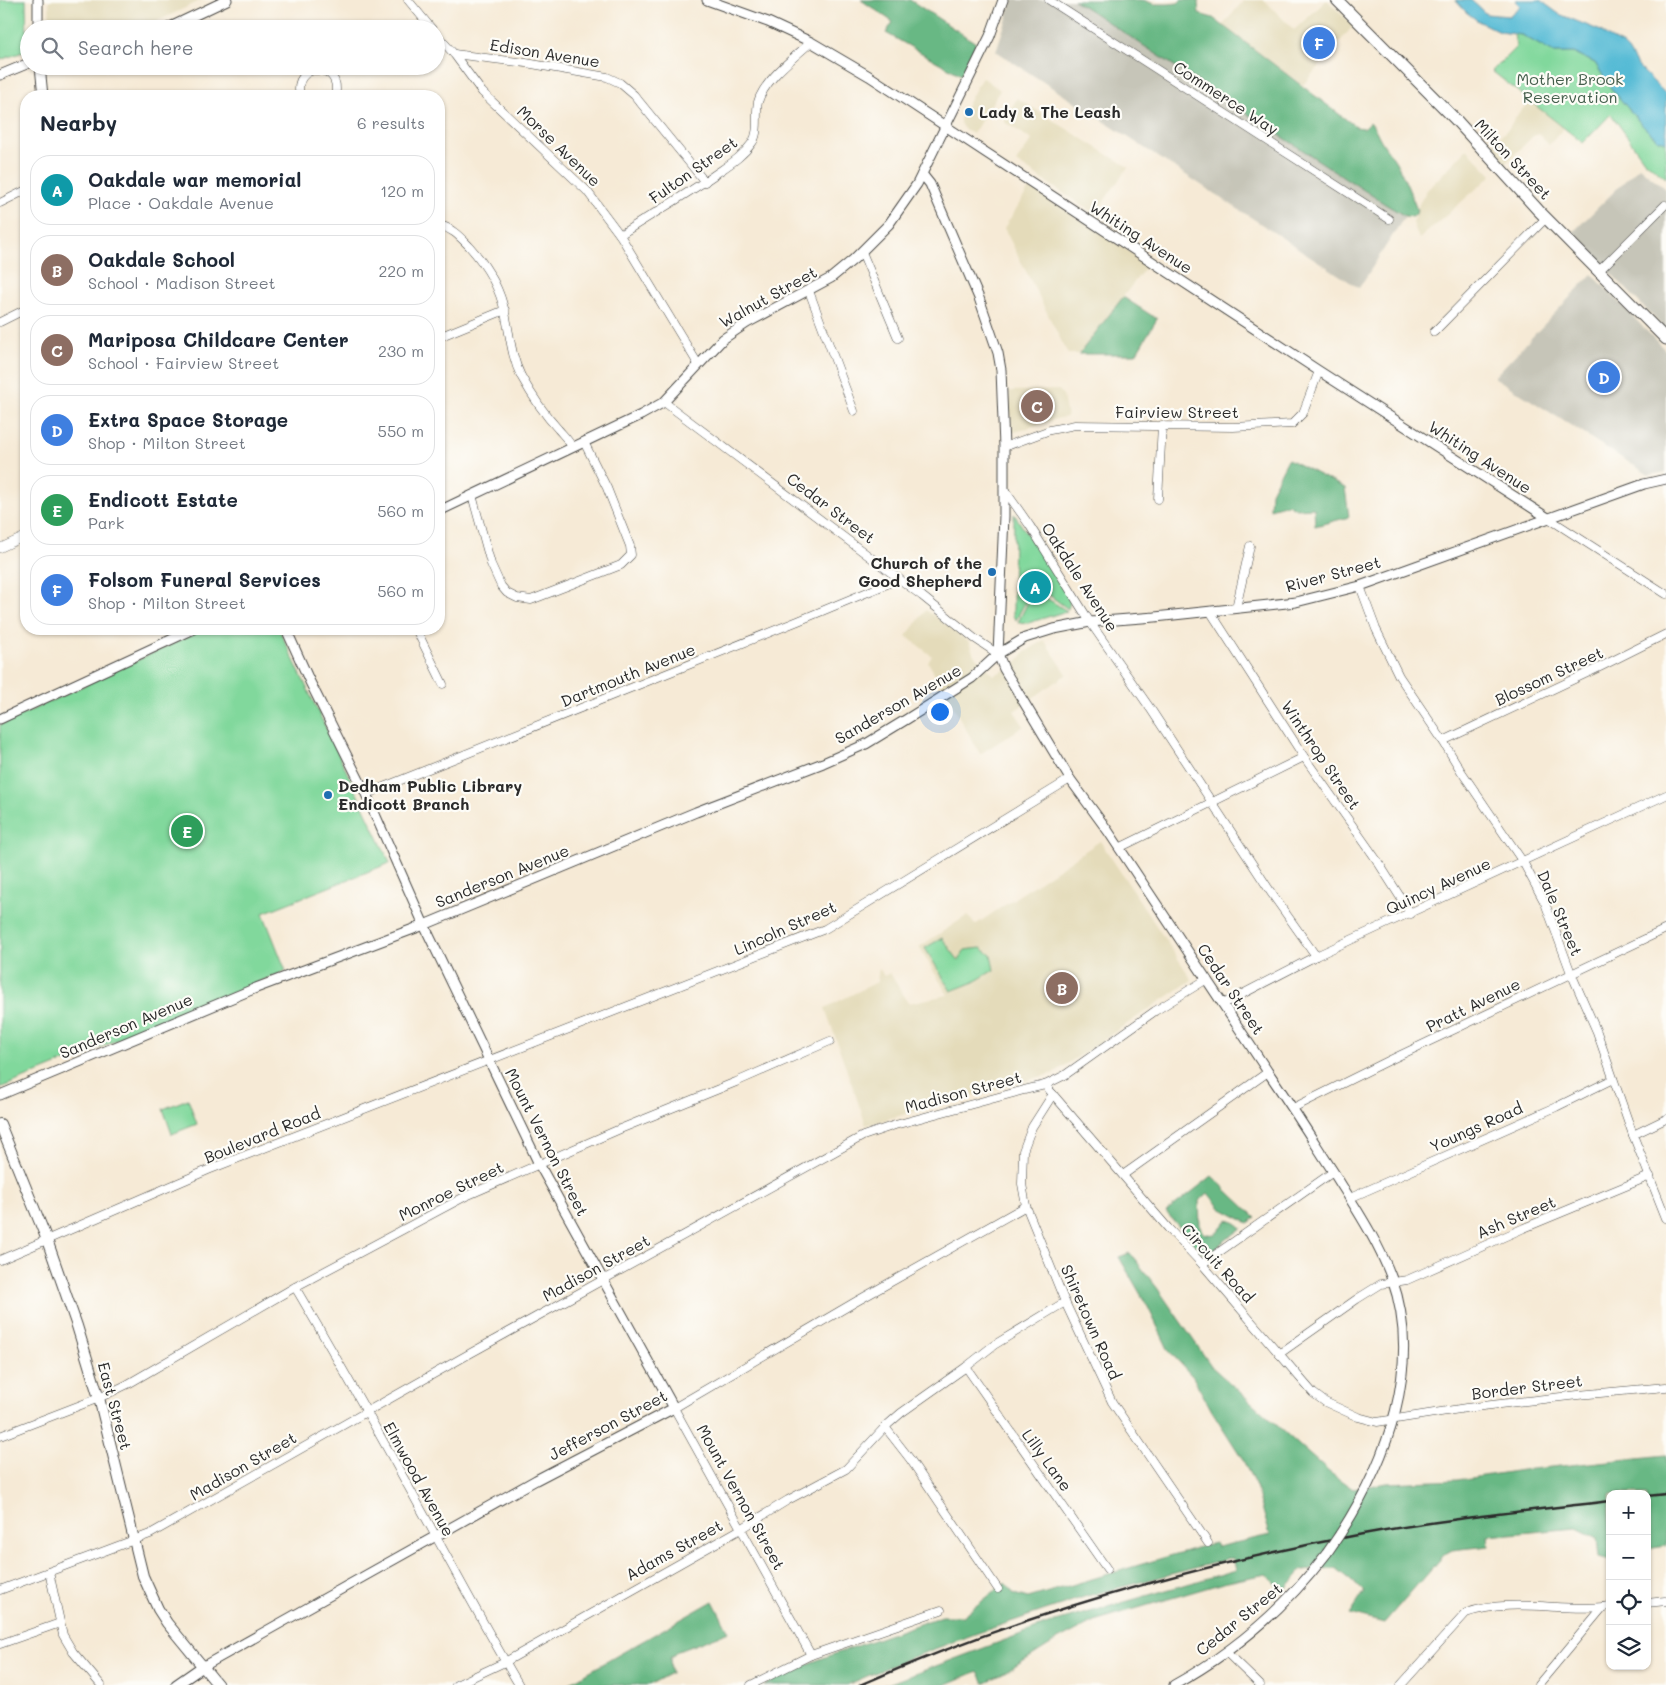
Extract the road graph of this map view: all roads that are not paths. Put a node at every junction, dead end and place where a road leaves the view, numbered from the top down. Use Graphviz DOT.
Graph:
graph roads {
  1 [pos="38,0"];
  2 [pos="226,0"];
  3 [pos="408,0"];
  4 [pos="707,0"];
  5 [pos="1003,0"];
  6 [pos="1049,0"];
  7 [pos="1337,0"];
  8 [pos="38,20"];
  9 [pos="185,20"];
  10 [pos="425,20"];
  11 [pos="811,42"];
  12 [pos="445,44"];
  13 [pos="454,54"];
  14 [pos="20,67"];
  15 [pos="0,75"];
  16 [pos="41,75"];
  17 [pos="305,75"];
  18 [pos="330,75"];
  19 [pos="43,90"];
  20 [pos="300,90"];
  21 [pos="336,90"];
  22 [pos="945,126"];
  23 [pos="922,174"];
  24 [pos="705,182"];
  25 [pos="20,193"];
  26 [pos="0,203"];
  27 [pos="1665,205"];
  28 [pos="1546,218"];
  29 [pos="1389,219"];
  30 [pos="445,226"];
  31 [pos="620,235"];
  32 [pos="862,252"];
  33 [pos="1599,271"];
  34 [pos="809,291"];
  35 [pos="505,310"];
  36 [pos="20,312"];
  37 [pos="0,322"];
  38 [pos="1434,332"];
  39 [pos="445,335"];
  40 [pos="898,338"];
  41 [pos="1666,339"];
  42 [pos="698,364"];
  43 [pos="1319,371"];
  44 [pos="664,402"];
  45 [pos="854,410"];
  46 [pos="1162,425"];
  47 [pos="584,442"];
  48 [pos="572,447"];
  49 [pos="1004,447"];
  50 [pos="1666,479"];
  51 [pos="1004,489"];
  52 [pos="472,496"];
  53 [pos="1158,499"];
  54 [pos="445,509"];
  55 [pos="1548,518"];
  56 [pos="20,539"];
  57 [pos="1250,546"];
  58 [pos="0,548"];
  59 [pos="899,579"];
  60 [pos="1360,586"];
  61 [pos="1666,594"];
  62 [pos="1236,608"];
  63 [pos="1210,611"];
  64 [pos="1090,622"];
  65 [pos="1666,634"];
  66 [pos="181,635"];
  67 [pos="289,635"];
  68 [pos="419,635"];
  69 [pos="998,654"];
  70 [pos="443,684"];
  71 [pos="0,719"];
  72 [pos="1443,741"];
  73 [pos="1304,757"];
  74 [pos="1070,779"];
  75 [pos="366,794"];
  76 [pos="1666,795"];
  77 [pos="1212,802"];
  78 [pos="1119,848"];
  79 [pos="1523,862"];
  80 [pos="1411,914"];
  81 [pos="424,925"];
  82 [pos="1666,929"];
  83 [pos="1316,956"];
  84 [pos="1571,973"];
  85 [pos="1207,979"];
  86 [pos="1223,1004"];
  87 [pos="830,1041"];
  88 [pos="490,1061"];
  89 [pos="1268,1072"];
  90 [pos="1614,1079"];
  91 [pos="1045,1086"];
  92 [pos="1053,1094"];
  93 [pos="0,1095"];
  94 [pos="1294,1108"];
  95 [pos="1666,1119"];
  96 [pos="0,1124"];
  97 [pos="1633,1135"];
  98 [pos="539,1164"];
  99 [pos="1333,1172"];
  100 [pos="1123,1175"];
  101 [pos="1650,1176"];
  102 [pos="1350,1198"];
  103 [pos="1026,1206"];
  104 [pos="1666,1218"];
  105 [pos="47,1240"];
  106 [pos="0,1260"];
  107 [pos="1202,1264"];
  108 [pos="603,1281"];
  109 [pos="1392,1281"];
  110 [pos="295,1287"];
  111 [pos="1065,1302"];
  112 [pos="1279,1354"];
  113 [pos="966,1367"];
  114 [pos="1666,1387"];
  115 [pos="99,1398"];
  116 [pos="674,1408"];
  117 [pos="366,1411"];
  118 [pos="1393,1420"];
  119 [pos="885,1427"];
  120 [pos="0,1436"];
  121 [pos="741,1528"];
  122 [pos="435,1537"];
  123 [pos="133,1542"];
  124 [pos="1208,1543"];
  125 [pos="1107,1569"];
  126 [pos="48,1572"];
  127 [pos="998,1589"];
  128 [pos="0,1590"];
  129 [pos="1666,1601"];
  130 [pos="1651,1603"];
  131 [pos="1606,1607"];
  132 [pos="1606,1608"];
  133 [pos="941,1610"];
  134 [pos="60,1623"];
  135 [pos="0,1644"];
  136 [pos="1226,1652"];
  137 [pos="811,1655"];
  138 [pos="505,1662"];
  139 [pos="202,1667"];
  140 [pos="101,1685"];
  141 [pos="176,1685"];
  142 [pos="218,1685"];
  143 [pos="456,1685"];
  144 [pos="518,1685"];
  145 [pos="751,1685"];
  146 [pos="1174,1685"];
  147 [pos="1260,1685"];
  148 [pos="1400,1685"];
  149 [pos="1538,1685"];
  1 -- 8 [label="street"];
  2 -- 9 [label="street"];
  3 -- 10 [label="street"];
  4 -- 11 [label="street, Whiting Avenue"];
  5 -- 22 [label="street, Walnut Street"];
  6 -- 29 [label="street, Commerce Way"];
  7 -- 28 [label="main road, Milton Street"];
  11 -- 22 [label="street, Whiting Avenue"];
  11 -- 24 [label="street, Fulton Street"];
  12 -- 13 [label="street, Morse Avenue"];
  13 -- 24 [label="street, Edison Avenue"];
  13 -- 31 [label="street, Morse Avenue"];
  14 -- 15 [label="street"];
  16 -- 19 [label="street"];
  17 -- 20 [label="street"];
  18 -- 21 [label="street"];
  22 -- 23 [label="street, Walnut Street"];
  22 -- 43 [label="street, Whiting Avenue"];
  23 -- 32 [label="street, Walnut Street"];
  23 -- 49 [label="street"];
  24 -- 31 [label="street, Fulton Street"];
  25 -- 26 [label="street"];
  27 -- 33 [label="street"];
  28 -- 33 [label="main road, Milton Street"];
  28 -- 38 [label="street"];
  30 -- 35 [label="street"];
  31 -- 42 [label="street, Morse Avenue"];
  32 -- 34 [label="street, Walnut Street"];
  32 -- 40 [label="street"];
  33 -- 41 [label="main road, Milton Street"];
  34 -- 42 [label="street, Walnut Street"];
  34 -- 45 [label="street"];
  35 -- 39 [label="street"];
  35 -- 48 [label="street"];
  36 -- 37 [label="street"];
  42 -- 44 [label="street, Walnut Street"];
  43 -- 46 [label="street, Fairview Street"];
  43 -- 55 [label="street, Whiting Avenue"];
  44 -- 47 [label="street, Walnut Street"];
  44 -- 59 [label="street, Cedar Street"];
  46 -- 49 [label="street, Fairview Street"];
  46 -- 53 [label="street"];
  47 -- 48 [label="street, Walnut Street"];
  47 -- 52 [label="street"];
  48 -- 52 [label="street, Walnut Street"];
  49 -- 51 [label="street"];
  50 -- 55 [label="street, River Street"];
  51 -- 64 [label="street, Oakdale Avenue"];
  51 -- 69 [label="street"];
  52 -- 54 [label="street, Walnut Street"];
  55 -- 60 [label="street, River Street"];
  55 -- 61 [label="street"];
  56 -- 58 [label="street"];
  57 -- 62 [label="street"];
  59 -- 69 [label="street, Cedar Street"];
  59 -- 75 [label="street, Dartmouth Avenue"];
  60 -- 62 [label="street, River Street"];
  60 -- 72 [label="street, Dale Street"];
  62 -- 63 [label="street, River Street"];
  63 -- 64 [label="street, River Street"];
  63 -- 73 [label="street, Winthrop Street"];
  64 -- 69 [label="street, River Street"];
  64 -- 77 [label="street, Oakdale Avenue"];
  65 -- 72 [label="street, Blossom Street"];
  66 -- 71 [label="street"];
  67 -- 75 [label="street, Mount Vernon Street"];
  68 -- 70 [label="street"];
  69 -- 74 [label="street, Cedar Street"];
  69 -- 81 [label="street, Sanderson Avenue"];
  72 -- 79 [label="street, Dale Street"];
  73 -- 77 [label="street"];
  73 -- 80 [label="street, Winthrop Street"];
  74 -- 78 [label="street, Cedar Street"];
  74 -- 88 [label="street, Lincoln Street"];
  75 -- 81 [label="street, Mount Vernon Street"];
  76 -- 79 [label="street, Quincy Avenue"];
  77 -- 78 [label="street"];
  77 -- 83 [label="street, Oakdale Avenue"];
  78 -- 85 [label="street, Cedar Street"];
  79 -- 80 [label="street, Quincy Avenue"];
  79 -- 84 [label="street, Dale Street"];
  80 -- 83 [label="street, Quincy Avenue"];
  81 -- 88 [label="street, Mount Vernon Street"];
  81 -- 93 [label="street, Sanderson Avenue"];
  82 -- 84 [label="street, Pratt Avenue"];
  83 -- 86 [label="street, Quincy Avenue"];
  84 -- 90 [label="street, Dale Street"];
  84 -- 94 [label="street, Pratt Avenue"];
  85 -- 86 [label="street, Cedar Street"];
  85 -- 91 [label="street, Madison Street"];
  86 -- 89 [label="street, Cedar Street"];
  87 -- 98 [label="street, Monroe Street"];
  88 -- 98 [label="street, Mount Vernon Street"];
  88 -- 105 [label="street, Boulevard Road"];
  89 -- 94 [label="street, Cedar Street"];
  89 -- 100 [label="street"];
  90 -- 97 [label="street, Dale Street"];
  90 -- 102 [label="street, Youngs Road"];
  91 -- 92 [label="street, Circuit Road"];
  91 -- 108 [label="street, Madison Street"];
  92 -- 100 [label="street, Circuit Road"];
  92 -- 103 [label="street, Shiretown Road"];
  94 -- 99 [label="street, Cedar Street"];
  95 -- 97 [label="street"];
  96 -- 105 [label="main road, East Street"];
  97 -- 101 [label="street, Dale Street"];
  98 -- 108 [label="street, Mount Vernon Street"];
  98 -- 110 [label="street, Monroe Street"];
  99 -- 102 [label="street, Cedar Street"];
  99 -- 107 [label="street"];
  100 -- 107 [label="street, Circuit Road"];
  101 -- 104 [label="street, Dale Street"];
  101 -- 109 [label="street, Ash Street"];
  102 -- 109 [label="street, Cedar Street"];
  103 -- 111 [label="street, Shiretown Road"];
  103 -- 116 [label="street, Jefferson Street"];
  105 -- 106 [label="street, Boulevard Road"];
  105 -- 115 [label="main road, East Street"];
  107 -- 112 [label="street, Circuit Road"];
  108 -- 116 [label="street, Mount Vernon Street"];
  108 -- 117 [label="street, Madison Street"];
  109 -- 112 [label="street, Ash Street"];
  109 -- 118 [label="street, Cedar Street"];
  110 -- 115 [label="street, Monroe Street"];
  110 -- 117 [label="street, Elmwood Avenue"];
  111 -- 113 [label="street, Adams Street"];
  111 -- 124 [label="street, Shiretown Road"];
  112 -- 118 [label="street, Circuit Road"];
  113 -- 119 [label="street, Adams Street"];
  113 -- 125 [label="street, Lilly Lane"];
  114 -- 118 [label="street, Border Street"];
  115 -- 120 [label="street, Monroe Street"];
  115 -- 123 [label="main road, East Street"];
  116 -- 121 [label="street, Mount Vernon Street"];
  116 -- 122 [label="street, Jefferson Street"];
  117 -- 122 [label="street, Elmwood Avenue"];
  117 -- 123 [label="street, Madison Street"];
  118 -- 136 [label="street, Cedar Street, bridge"];
  119 -- 121 [label="street, Adams Street"];
  119 -- 127 [label="street"];
  121 -- 137 [label="street, Mount Vernon Street"];
  121 -- 138 [label="street, Adams Street"];
  122 -- 138 [label="street, Elmwood Avenue"];
  122 -- 139 [label="street, Jefferson Street"];
  123 -- 126 [label="street, Madison Street"];
  123 -- 139 [label="main road, East Street"];
  126 -- 128 [label="street, Madison Street"];
  126 -- 134 [label="street"];
  129 -- 130 [label="street"];
  131 -- 148 [label="street"];
  132 -- 149 [label="street"];
  133 -- 137 [label="street"];
  134 -- 135 [label="street"];
  134 -- 140 [label="street"];
  136 -- 146 [label="street, Cedar Street"];
  136 -- 147 [label="street"];
  137 -- 145 [label="street"];
  138 -- 143 [label="street, Adams Street"];
  138 -- 144 [label="street, Elmwood Avenue"];
  139 -- 141 [label="main road"];
  139 -- 142 [label="main road, East Street"];
}
